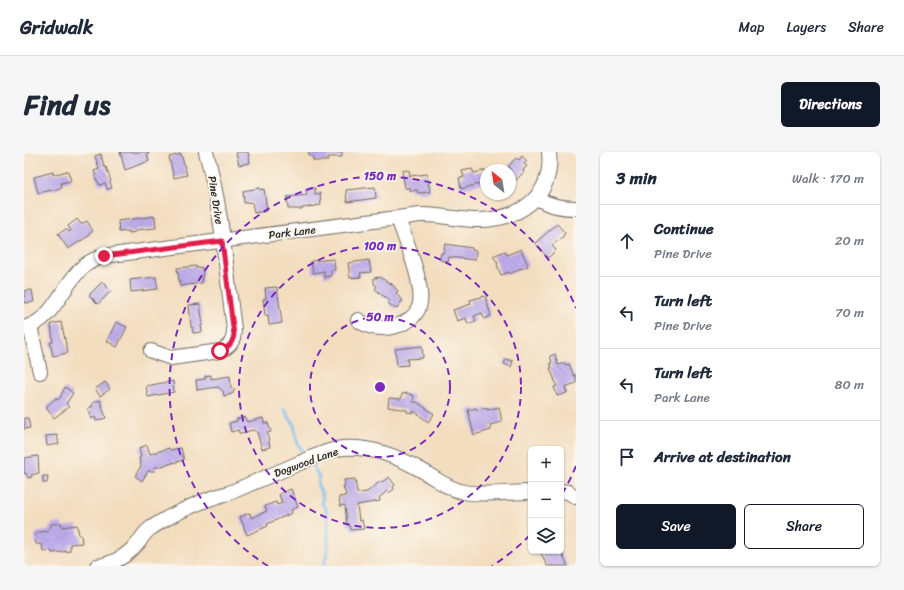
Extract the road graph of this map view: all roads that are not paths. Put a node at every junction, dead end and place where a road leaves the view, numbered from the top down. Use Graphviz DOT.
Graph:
graph roads {
  1 [pos="549,152"];
  2 [pos="208,157"];
  3 [pos="537,198"];
  4 [pos="576,208"];
  5 [pos="398,218"];
  6 [pos="222,241"];
  7 [pos="358,320"];
  8 [pos="27,327"];
  9 [pos="151,351"];
  10 [pos="40,372"];
  11 [pos="564,491"];
  12 [pos="528,492"];
  13 [pos="576,497"];
  14 [pos="98,566"];
  1 -- 3 [label="street, Park Lane"];
  2 -- 6 [label="street, Pine Drive"];
  3 -- 4 [label="street"];
  3 -- 5 [label="street, Park Lane"];
  5 -- 6 [label="street, Park Lane"];
  5 -- 7 [label="street"];
  6 -- 8 [label="street, Park Lane"];
  6 -- 9 [label="street, Pine Drive"];
  8 -- 10 [label="street"];
  11 -- 13 [label="street"];
  12 -- 14 [label="street, Dogwood Lane"];
}
